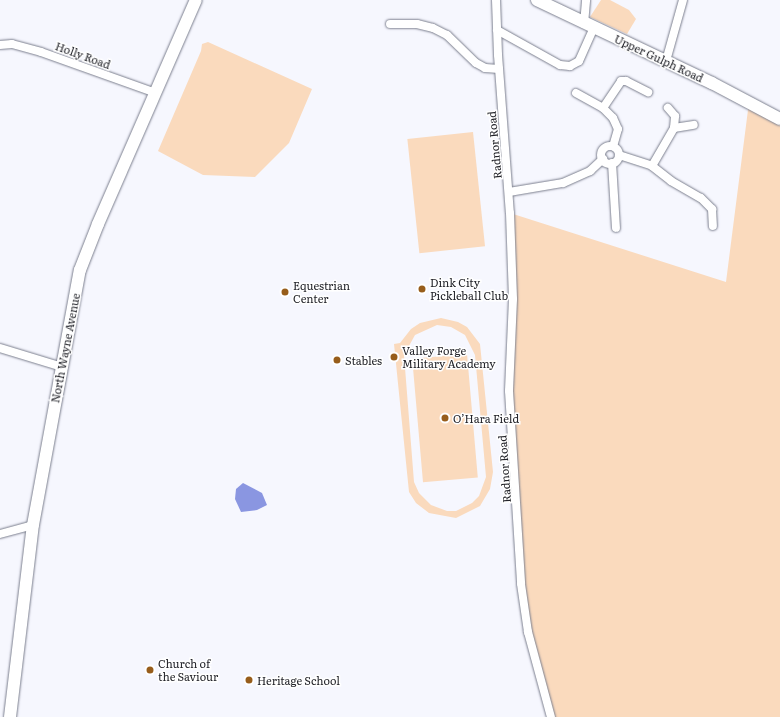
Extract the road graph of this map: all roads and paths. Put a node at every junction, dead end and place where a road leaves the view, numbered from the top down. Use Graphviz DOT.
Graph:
graph roads {
  1 [pos="196,0"];
  2 [pos="496,0"];
  3 [pos="537,0"];
  4 [pos="586,0"];
  5 [pos="683,0"];
  6 [pos="390,24"];
  7 [pos="589,26"];
  8 [pos="497,30"];
  9 [pos="0,45"];
  10 [pos="666,61"];
  11 [pos="499,70"];
  12 [pos="648,92"];
  13 [pos="156,93"];
  14 [pos="576,93"];
  15 [pos="604,108"];
  16 [pos="668,108"];
  17 [pos="780,119"];
  18 [pos="694,125"];
  19 [pos="674,128"];
  20 [pos="613,146"];
  21 [pos="619,155"];
  22 [pos="603,159"];
  23 [pos="612,163"];
  24 [pos="652,166"];
  25 [pos="509,192"];
  26 [pos="713,226"];
  27 [pos="616,228"];
  28 [pos="0,348"];
  29 [pos="62,367"];
  30 [pos="33,525"];
  31 [pos="0,534"];
  32 [pos="10,717"];
  33 [pos="550,717"];
  1 -- 13 [label="street, North Wayne Avenue"];
  2 -- 8 [label="street, Radnor Road"];
  3 -- 7 [label="street, Upper Gulph Road"];
  4 -- 7 [label="street"];
  5 -- 10 [label="street"];
  6 -- 11 [label="street"];
  7 -- 8 [label="street"];
  7 -- 10 [label="street, Upper Gulph Road"];
  8 -- 11 [label="street, Radnor Road"];
  9 -- 13 [label="street, Holly Road"];
  10 -- 17 [label="street, Upper Gulph Road"];
  11 -- 25 [label="street, Radnor Road"];
  12 -- 15 [label="street"];
  13 -- 29 [label="street, North Wayne Avenue"];
  14 -- 15 [label="street"];
  15 -- 20 [label="street"];
  16 -- 19 [label="street"];
  18 -- 19 [label="street"];
  19 -- 24 [label="street"];
  20 -- 21 [label="street"];
  20 -- 22 [label="street"];
  21 -- 23 [label="street"];
  21 -- 24 [label="street"];
  22 -- 23 [label="street"];
  22 -- 25 [label="street"];
  23 -- 27 [label="street"];
  24 -- 26 [label="street"];
  25 -- 33 [label="street, Radnor Road"];
  28 -- 29 [label="street"];
  29 -- 30 [label="street, North Wayne Avenue"];
  30 -- 31 [label="street"];
  30 -- 32 [label="street, North Wayne Avenue"];
}
